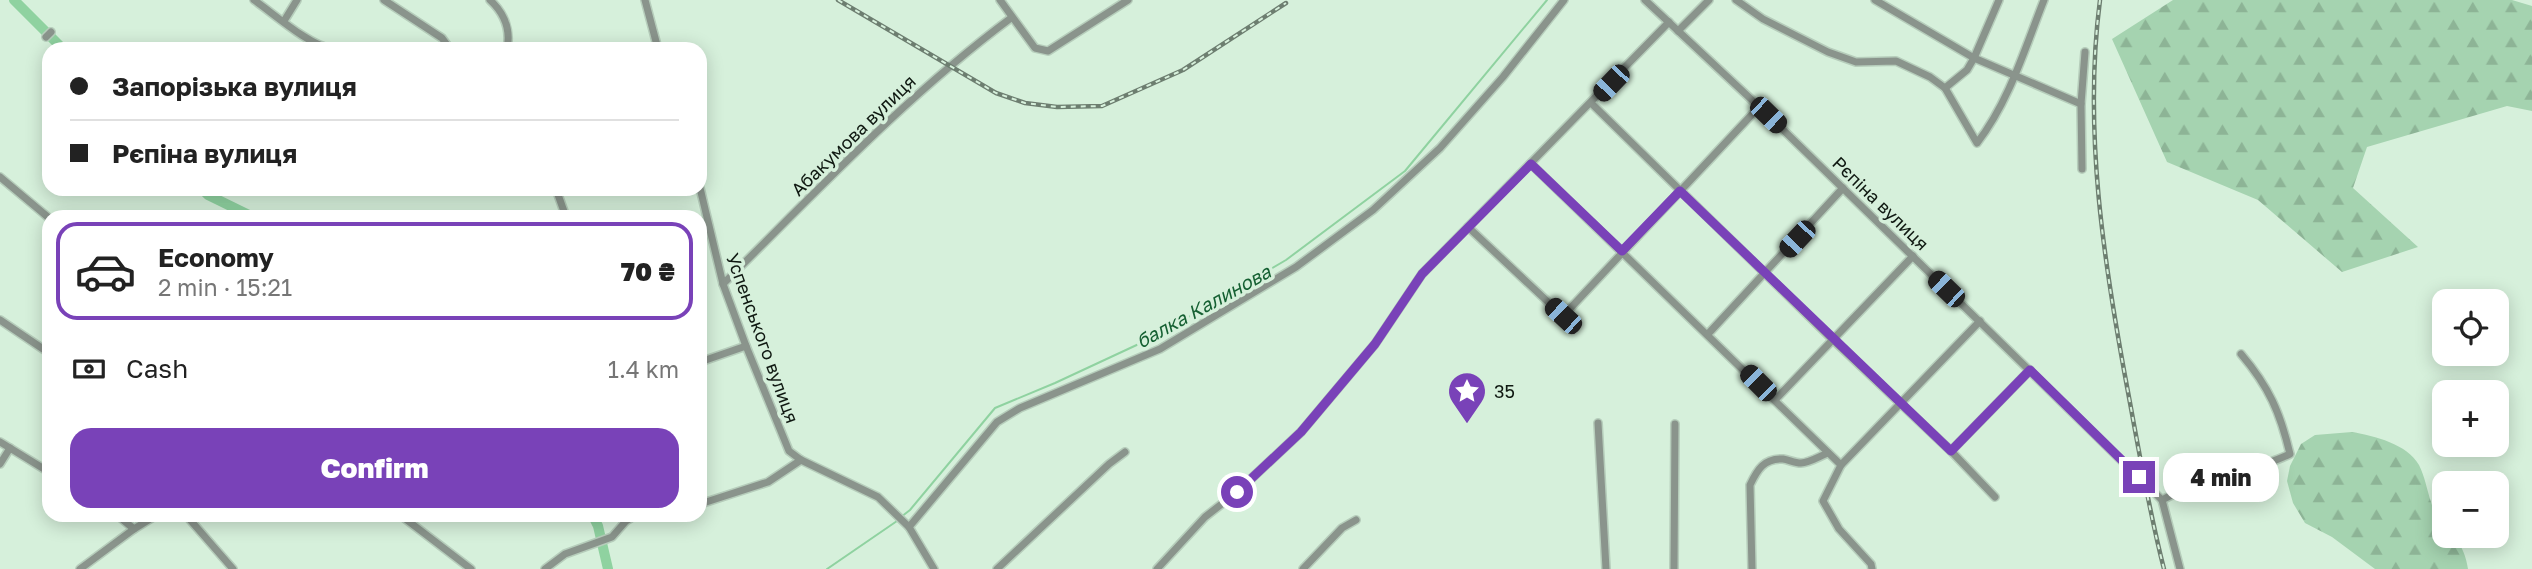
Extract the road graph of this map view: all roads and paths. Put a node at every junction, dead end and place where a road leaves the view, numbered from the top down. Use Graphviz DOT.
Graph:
graph roads {
  1 [pos="254,0"];
  2 [pos="297,0"];
  3 [pos="384,0"];
  4 [pos="490,0"];
  5 [pos="645,0"];
  6 [pos="1000,0"];
  7 [pos="1128,0"];
  8 [pos="1564,0"];
  9 [pos="1645,0"];
  10 [pos="1709,0"];
  11 [pos="1736,0"];
  12 [pos="1875,0"];
  13 [pos="1999,0"];
  14 [pos="2044,0"];
  15 [pos="1011,18"];
  16 [pos="284,21"];
  17 [pos="1669,22"];
  18 [pos="1678,31"];
  19 [pos="315,42"];
  20 [pos="445,42"];
  21 [pos="508,42"];
  22 [pos="656,42"];
  23 [pos="2085,52"];
  24 [pos="1974,58"];
  25 [pos="2014,77"];
  26 [pos="1945,88"];
  27 [pos="1591,103"];
  28 [pos="2081,104"];
  29 [pos="1759,107"];
  30 [pos="1531,164"];
  31 [pos="2082,169"];
  32 [pos="0,177"];
  33 [pos="1843,188"];
  34 [pos="1680,191"];
  35 [pos="42,212"];
  36 [pos="707,217"];
  37 [pos="1468,227"];
  38 [pos="1622,251"];
  39 [pos="1913,256"];
  40 [pos="1766,273"];
  41 [pos="723,284"];
  42 [pos="0,320"];
  43 [pos="1980,321"];
  44 [pos="1708,334"];
  45 [pos="1832,339"];
  46 [pos="746,346"];
  47 [pos="42,348"];
  48 [pos="2241,354"];
  49 [pos="707,360"];
  50 [pos="2030,370"];
  51 [pos="1775,400"];
  52 [pos="1901,404"];
  53 [pos="1598,423"];
  54 [pos="1675,424"];
  55 [pos="0,442"];
  56 [pos="10,448"];
  57 [pos="1951,451"];
  58 [pos="1125,452"];
  59 [pos="1828,453"];
  60 [pos="800,460"];
  61 [pos="0,464"];
  62 [pos="1840,465"];
  63 [pos="42,468"];
  64 [pos="1996,496"];
  65 [pos="2162,500"];
  66 [pos="707,502"];
  67 [pos="1356,520"];
  68 [pos="126,522"];
  69 [pos="144,522"];
  70 [pos="192,522"];
  71 [pos="409,522"];
  72 [pos="625,522"];
  73 [pos="909,527"];
  74 [pos="134,528"];
  75 [pos="80,569"];
  76 [pos="233,569"];
  77 [pos="471,569"];
  78 [pos="545,569"];
  79 [pos="934,569"];
  80 [pos="997,569"];
  81 [pos="1157,569"];
  82 [pos="1303,569"];
  83 [pos="1606,569"];
  84 [pos="1674,569"];
  85 [pos="1752,569"];
  86 [pos="1872,569"];
  87 [pos="2180,569"];
  1 -- 16 [label="street"];
  2 -- 16 [label="street"];
  3 -- 20 [label="street"];
  4 -- 21 [label="street"];
  5 -- 22 [label="street"];
  6 -- 15 [label="street"];
  7 -- 15 [label="street"];
  8 -- 73 [label="street"];
  9 -- 17 [label="street, Рєпіна вулиця"];
  10 -- 18 [label="street"];
  11 -- 26 [label="street"];
  12 -- 24 [label="street"];
  13 -- 24 [label="street"];
  14 -- 25 [label="street"];
  15 -- 41 [label="street, Абакумова вулиця"];
  16 -- 19 [label="street"];
  17 -- 18 [label="street, Рєпіна вулиця"];
  17 -- 27 [label="street"];
  18 -- 29 [label="street, Рєпіна вулиця"];
  23 -- 28 [label="street"];
  24 -- 25 [label="street"];
  24 -- 26 [label="street"];
  25 -- 26 [label="street"];
  25 -- 28 [label="street"];
  27 -- 30 [label="street"];
  27 -- 34 [label="street"];
  28 -- 31 [label="street"];
  29 -- 33 [label="street, Рєпіна вулиця"];
  29 -- 34 [label="street"];
  30 -- 37 [label="street"];
  30 -- 38 [label="street"];
  32 -- 35 [label="street"];
  33 -- 39 [label="street, Рєпіна вулиця"];
  33 -- 40 [label="street"];
  34 -- 38 [label="street"];
  34 -- 40 [label="street"];
  36 -- 41 [label="street, Успенського вулиця"];
  37 -- 38 [label="street"];
  37 -- 81 [label="street"];
  38 -- 44 [label="street"];
  39 -- 43 [label="street, Рєпіна вулиця"];
  39 -- 45 [label="street"];
  40 -- 44 [label="street"];
  40 -- 45 [label="street"];
  41 -- 46 [label="street, Успенського вулиця"];
  42 -- 47 [label="street"];
  43 -- 50 [label="street, Рєпіна вулиця"];
  43 -- 52 [label="street"];
  44 -- 51 [label="street"];
  45 -- 51 [label="street"];
  45 -- 52 [label="street"];
  46 -- 49 [label="street"];
  46 -- 60 [label="street, Успенського вулиця"];
  48 -- 65 [label="street"];
  50 -- 57 [label="street"];
  50 -- 65 [label="street, Рєпіна вулиця"];
  51 -- 59 [label="street"];
  52 -- 57 [label="street"];
  52 -- 62 [label="street"];
  53 -- 83 [label="street"];
  54 -- 84 [label="street"];
  55 -- 56 [label="street"];
  56 -- 61 [label="street"];
  56 -- 63 [label="street"];
  57 -- 64 [label="street"];
  58 -- 80 [label="street"];
  59 -- 62 [label="street"];
  59 -- 85 [label="street"];
  60 -- 66 [label="street"];
  60 -- 73 [label="street, Успенського вулиця"];
  62 -- 86 [label="street"];
  65 -- 87 [label="street"];
  67 -- 82 [label="street"];
  68 -- 74 [label="street"];
  69 -- 74 [label="street"];
  70 -- 76 [label="street"];
  71 -- 77 [label="street"];
  72 -- 78 [label="street"];
  73 -- 79 [label="street, Успенського вулиця"];
  74 -- 75 [label="street"];
}
